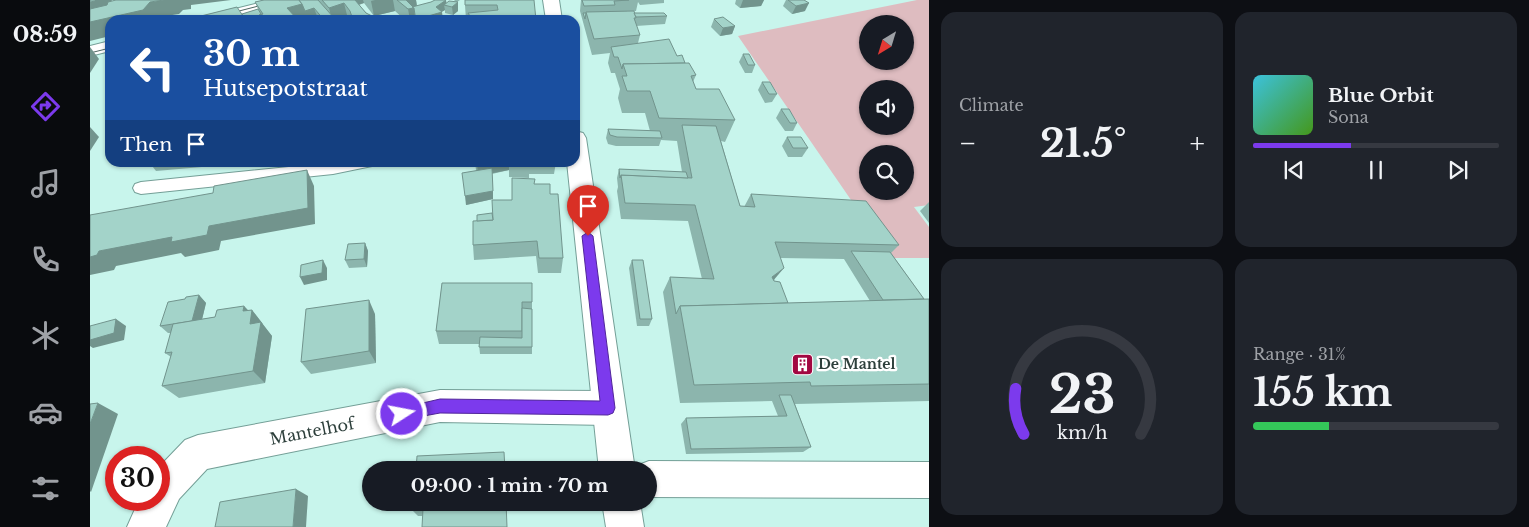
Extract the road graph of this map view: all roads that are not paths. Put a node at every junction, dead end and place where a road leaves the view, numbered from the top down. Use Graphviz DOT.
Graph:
graph roads {
  1 [pos="290,0"];
  2 [pos="551,0"];
  3 [pos="232,15"];
  4 [pos="553,15"];
  5 [pos="105,47"];
  6 [pos="90,51"];
  7 [pos="343,167"];
  8 [pos="579,167"];
  9 [pos="141,188"];
  10 [pos="608,408"];
  11 [pos="616,461"];
  12 [pos="657,479"];
  13 [pos="929,480"];
  14 [pos="170,482"];
  15 [pos="154,511"];
  16 [pos="623,511"];
  17 [pos="146,527"];
  18 [pos="625,527"];
  1 -- 3 [label="street"];
  2 -- 4 [label="street"];
  5 -- 6 [label="street"];
  7 -- 9 [label="lane"];
  8 -- 10 [label="street"];
  10 -- 11 [label="street"];
  10 -- 14 [label="street, Mantelhof"];
  12 -- 13 [label="street"];
  15 -- 17 [label="street, Mantelhof"];
  16 -- 18 [label="street"];
}
